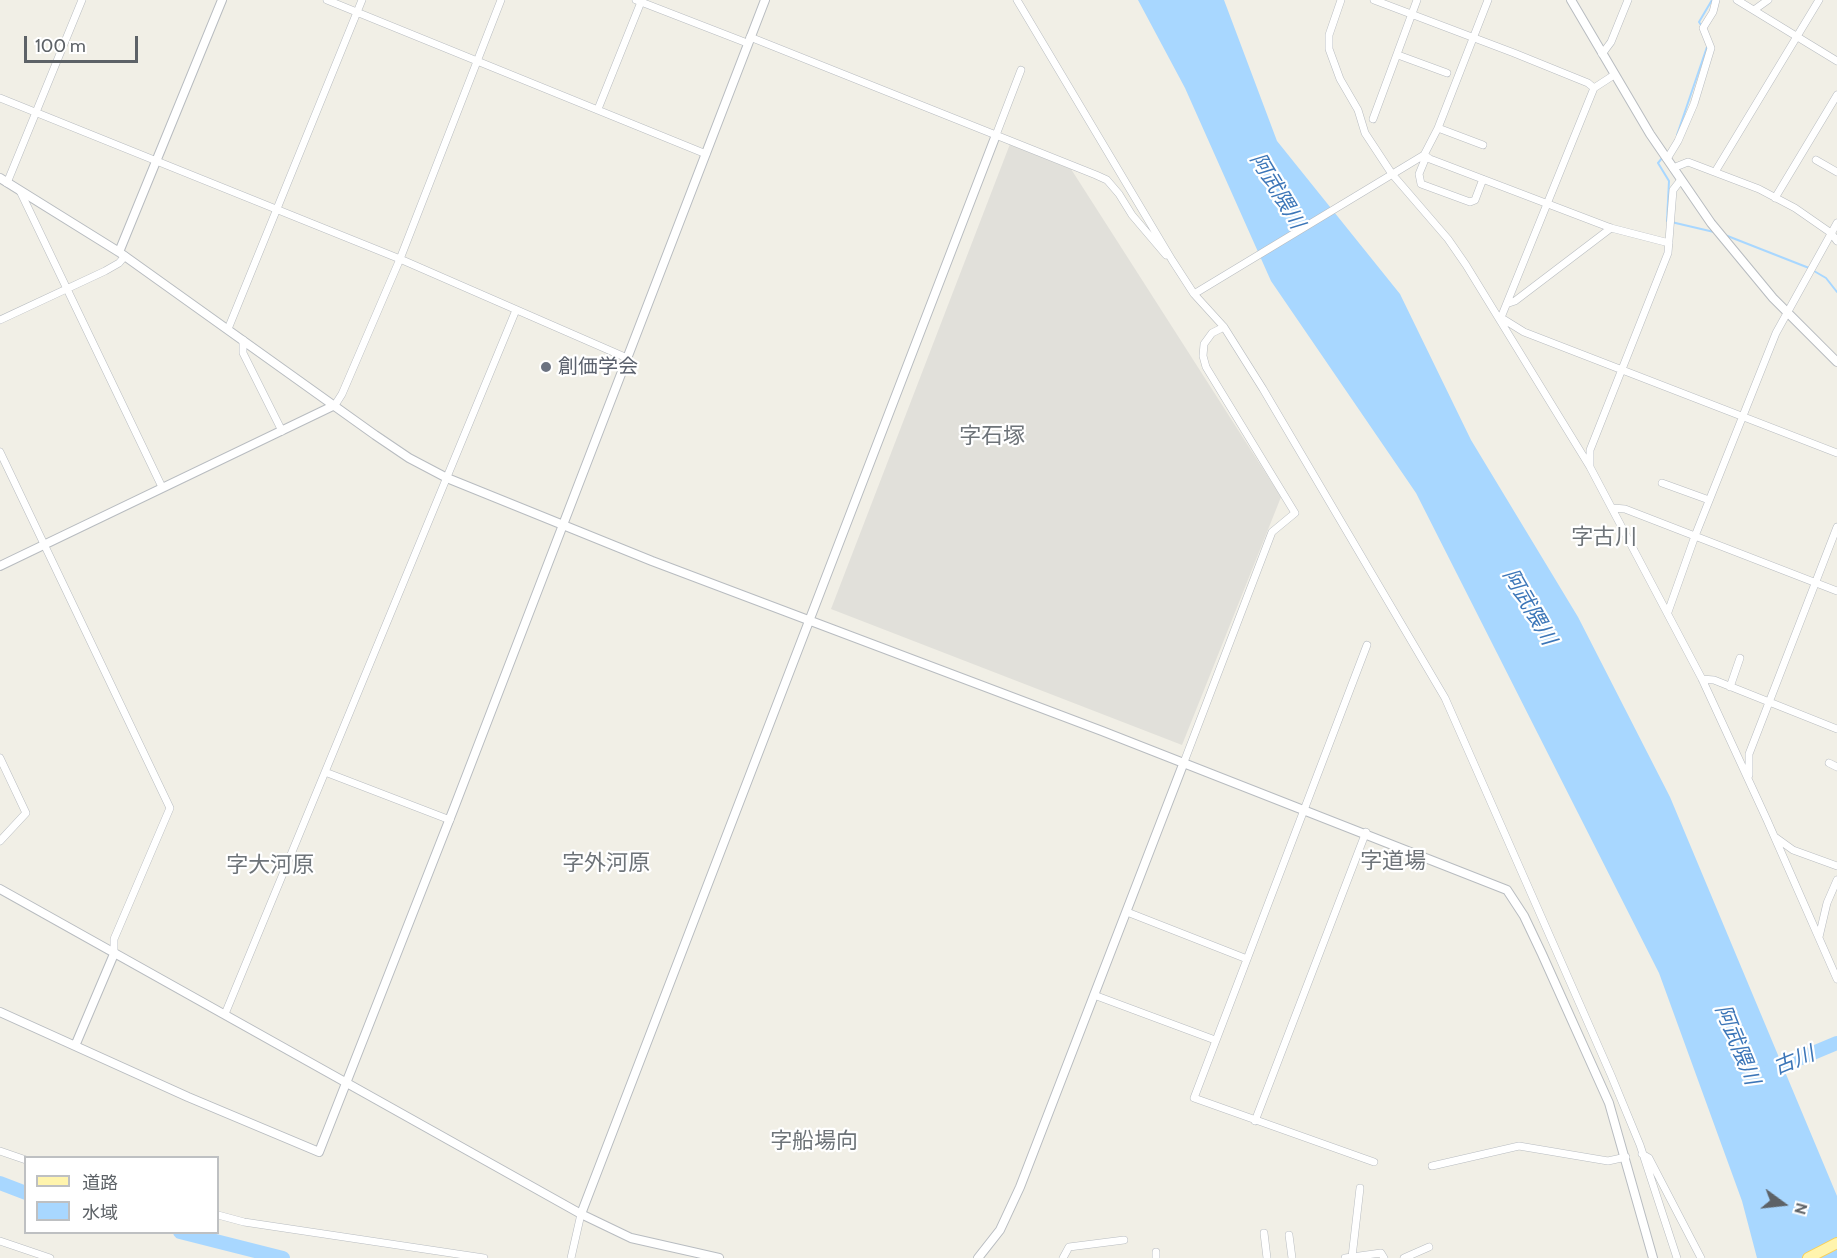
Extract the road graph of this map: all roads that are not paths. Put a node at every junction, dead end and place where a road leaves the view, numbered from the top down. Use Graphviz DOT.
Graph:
graph roads {
  1 [pos="82,0"];
  2 [pos="222,0"];
  3 [pos="327,0"];
  4 [pos="362,0"];
  5 [pos="501,0"];
  6 [pos="765,0"];
  7 [pos="1017,0"];
  8 [pos="1341,0"];
  9 [pos="1374,0"];
  10 [pos="1417,0"];
  11 [pos="1488,0"];
  12 [pos="1570,0"];
  13 [pos="1628,0"];
  14 [pos="1716,0"];
  15 [pos="1737,0"];
  16 [pos="1768,0"];
  17 [pos="1819,0"];
  18 [pos="638,1"];
  19 [pos="1754,10"];
  20 [pos="357,12"];
  21 [pos="1411,14"];
  22 [pos="1473,37"];
  23 [pos="1797,37"];
  24 [pos="749,40"];
  25 [pos="1602,54"];
  26 [pos="1398,55"];
  27 [pos="1837,61"];
  28 [pos="479,62"];
  29 [pos="1020,70"];
  30 [pos="1447,74"];
  31 [pos="1614,75"];
  32 [pos="1594,87"];
  33 [pos="1837,95"];
  34 [pos="0,98"];
  35 [pos="598,110"];
  36 [pos="36,112"];
  37 [pos="1374,118"];
  38 [pos="1438,128"];
  39 [pos="996,135"];
  40 [pos="1483,145"];
  41 [pos="705,154"];
  42 [pos="1425,156"];
  43 [pos="1667,159"];
  44 [pos="1816,160"];
  45 [pos="157,161"];
  46 [pos="1672,168"];
  47 [pos="1715,172"];
  48 [pos="1837,172"];
  49 [pos="1392,174"];
  50 [pos="1483,179"];
  51 [pos="4,181"];
  52 [pos="1680,181"];
  53 [pos="20,191"];
  54 [pos="1775,198"];
  55 [pos="1548,205"];
  56 [pos="275,209"];
  57 [pos="1837,223"];
  58 [pos="1611,228"];
  59 [pos="1831,233"];
  60 [pos="1837,241"];
  61 [pos="1669,243"];
  62 [pos="122,254"];
  63 [pos="400,259"];
  64 [pos="1172,260"];
  65 [pos="66,289"];
  66 [pos="1198,292"];
  67 [pos="1509,303"];
  68 [pos="516,310"];
  69 [pos="1788,313"];
  70 [pos="1501,319"];
  71 [pos="0,320"];
  72 [pos="1224,327"];
  73 [pos="228,329"];
  74 [pos="243,340"];
  75 [pos="627,358"];
  76 [pos="1837,362"];
  77 [pos="1623,370"];
  78 [pos="334,405"];
  79 [pos="1742,417"];
  80 [pos="282,431"];
  81 [pos="0,452"];
  82 [pos="1837,453"];
  83 [pos="1590,467"];
  84 [pos="447,478"];
  85 [pos="1662,483"];
  86 [pos="162,487"];
  87 [pos="1709,500"];
  88 [pos="1612,508"];
  89 [pos="563,525"];
  90 [pos="1837,528"];
  91 [pos="1695,536"];
  92 [pos="44,544"];
  93 [pos="0,566"];
  94 [pos="1816,583"];
  95 [pos="1837,591"];
  96 [pos="1668,612"];
  97 [pos="809,619"];
  98 [pos="1367,645"];
  99 [pos="1740,658"];
  100 [pos="1702,679"];
  101 [pos="1730,687"];
  102 [pos="1768,702"];
  103 [pos="1837,729"];
  104 [pos="0,758"];
  105 [pos="1184,762"];
  106 [pos="1829,764"];
  107 [pos="1837,767"];
  108 [pos="325,772"];
  109 [pos="1750,781"];
  110 [pos="1304,809"];
  111 [pos="450,820"];
  112 [pos="1366,832"];
  113 [pos="1775,837"];
  114 [pos="0,841"];
  115 [pos="1837,866"];
  116 [pos="1837,880"];
  117 [pos="0,889"];
  118 [pos="1126,912"];
  119 [pos="1819,937"];
  120 [pos="114,954"];
  121 [pos="1247,959"];
  122 [pos="1837,979"];
  123 [pos="1094,994"];
  124 [pos="0,1012"];
  125 [pos="225,1014"];
  126 [pos="1215,1041"];
  127 [pos="75,1046"];
  128 [pos="346,1084"];
  129 [pos="1255,1121"];
  130 [pos="0,1151"];
  131 [pos="1642,1153"];
  132 [pos="1626,1157"];
  133 [pos="24,1159"];
  134 [pos="1374,1162"];
  135 [pos="1432,1166"];
  136 [pos="1360,1188"];
  137 [pos="581,1214"];
  138 [pos="219,1215"];
  139 [pos="1264,1233"];
  140 [pos="1289,1235"];
  141 [pos="1124,1240"];
  142 [pos="0,1241"];
  143 [pos="1837,1243"];
  144 [pos="1429,1247"];
  145 [pos="1348,1257"];
  146 [pos="50,1258"];
  147 [pos="484,1258"];
  148 [pos="571,1258"];
  149 [pos="719,1258"];
  150 [pos="978,1258"];
  151 [pos="1063,1258"];
  152 [pos="1267,1258"];
  153 [pos="1292,1258"];
  154 [pos="1383,1258"];
  155 [pos="1404,1258"];
  156 [pos="1653,1258"];
  157 [pos="1677,1258"];
  158 [pos="1701,1258"];
  159 [pos="1808,1258"];
  1 -- 36 [label="street"];
  2 -- 45 [label="street"];
  3 -- 20 [label="street"];
  4 -- 20 [label="street"];
  5 -- 28 [label="street"];
  6 -- 24 [label="street"];
  7 -- 64 [label="street"];
  8 -- 49 [label="street"];
  9 -- 21 [label="street"];
  10 -- 21 [label="street"];
  11 -- 22 [label="street"];
  12 -- 25 [label="street"];
  13 -- 25 [label="street"];
  14 -- 43 [label="street"];
  15 -- 19 [label="street"];
  16 -- 19 [label="street"];
  17 -- 23 [label="street"];
  18 -- 24 [label="street"];
  18 -- 35 [label="street"];
  19 -- 23 [label="street"];
  20 -- 28 [label="street"];
  20 -- 56 [label="street"];
  21 -- 22 [label="street"];
  21 -- 26 [label="street"];
  22 -- 32 [label="street"];
  22 -- 38 [label="street"];
  23 -- 27 [label="street"];
  23 -- 47 [label="street"];
  24 -- 39 [label="street"];
  24 -- 41 [label="street"];
  25 -- 31 [label="street"];
  26 -- 30 [label="street"];
  26 -- 37 [label="street"];
  28 -- 35 [label="street"];
  28 -- 63 [label="street"];
  29 -- 39 [label="street"];
  31 -- 32 [label="street"];
  31 -- 43 [label="street"];
  32 -- 55 [label="street"];
  33 -- 54 [label="street"];
  34 -- 36 [label="street"];
  35 -- 41 [label="street"];
  36 -- 45 [label="street"];
  36 -- 51 [label="street"];
  38 -- 40 [label="street"];
  38 -- 42 [label="street"];
  39 -- 64 [label="street"];
  39 -- 97 [label="street"];
  41 -- 75 [label="street"];
  42 -- 49 [label="street"];
  42 -- 50 [label="street"];
  42 -- 50 [label="street"];
  43 -- 46 [label="street"];
  44 -- 48 [label="street"];
  45 -- 56 [label="street"];
  45 -- 62 [label="street"];
  46 -- 47 [label="street"];
  46 -- 52 [label="street"];
  47 -- 54 [label="street"];
  49 -- 66 [label="street"];
  49 -- 70 [label="street"];
  50 -- 55 [label="street"];
  51 -- 53 [label="street"];
  52 -- 61 [label="street"];
  52 -- 69 [label="street"];
  53 -- 62 [label="street"];
  53 -- 65 [label="street"];
  54 -- 59 [label="street"];
  55 -- 58 [label="street"];
  55 -- 67 [label="street"];
  56 -- 63 [label="street"];
  56 -- 73 [label="street"];
  57 -- 59 [label="street"];
  58 -- 61 [label="street"];
  58 -- 67 [label="street"];
  59 -- 60 [label="street"];
  59 -- 69 [label="street"];
  61 -- 77 [label="street"];
  62 -- 65 [label="street"];
  62 -- 73 [label="street"];
  63 -- 68 [label="street"];
  63 -- 78 [label="street"];
  64 -- 66 [label="street"];
  65 -- 71 [label="street"];
  65 -- 86 [label="street"];
  66 -- 72 [label="street"];
  67 -- 70 [label="street"];
  68 -- 75 [label="street"];
  68 -- 84 [label="street"];
  69 -- 76 [label="street"];
  69 -- 79 [label="street"];
  70 -- 77 [label="street"];
  70 -- 83 [label="street"];
  72 -- 105 [label="street"];
  72 -- 131 [label="street"];
  73 -- 74 [label="street"];
  74 -- 78 [label="street"];
  74 -- 80 [label="street"];
  75 -- 89 [label="street"];
  77 -- 79 [label="street"];
  77 -- 83 [label="street"];
  78 -- 80 [label="street"];
  78 -- 84 [label="street"];
  79 -- 82 [label="street"];
  79 -- 87 [label="street"];
  80 -- 86 [label="street"];
  81 -- 92 [label="street"];
  83 -- 88 [label="street"];
  84 -- 89 [label="street"];
  84 -- 108 [label="street"];
  85 -- 87 [label="street"];
  86 -- 92 [label="street"];
  87 -- 91 [label="street"];
  88 -- 91 [label="street"];
  88 -- 96 [label="street"];
  89 -- 97 [label="street"];
  89 -- 111 [label="street"];
  90 -- 94 [label="street"];
  91 -- 94 [label="street"];
  91 -- 96 [label="street"];
  92 -- 93 [label="street"];
  92 -- 120 [label="street"];
  94 -- 95 [label="street"];
  94 -- 102 [label="street"];
  96 -- 100 [label="street"];
  97 -- 105 [label="street"];
  97 -- 137 [label="street"];
  98 -- 110 [label="street"];
  99 -- 101 [label="street"];
  100 -- 101 [label="street"];
  100 -- 109 [label="street"];
  101 -- 102 [label="street"];
  102 -- 103 [label="street"];
  102 -- 109 [label="street"];
  104 -- 114 [label="street"];
  105 -- 110 [label="street"];
  105 -- 118 [label="street"];
  106 -- 107 [label="street"];
  108 -- 111 [label="street"];
  108 -- 125 [label="street"];
  109 -- 113 [label="street"];
  110 -- 112 [label="street"];
  110 -- 121 [label="street"];
  111 -- 128 [label="street"];
  112 -- 129 [label="street"];
  112 -- 132 [label="street"];
  113 -- 115 [label="street"];
  113 -- 119 [label="street"];
  116 -- 119 [label="street"];
  117 -- 120 [label="street"];
  118 -- 121 [label="street"];
  118 -- 123 [label="street"];
  119 -- 122 [label="street"];
  120 -- 125 [label="street"];
  120 -- 127 [label="street"];
  121 -- 126 [label="street"];
  123 -- 126 [label="street"];
  123 -- 150 [label="street"];
  124 -- 127 [label="street"];
  125 -- 128 [label="street"];
  126 -- 129 [label="street"];
  127 -- 128 [label="street"];
  128 -- 137 [label="street"];
  129 -- 134 [label="street"];
  130 -- 133 [label="street"];
  131 -- 157 [label="street"];
  131 -- 158 [label="street"];
  132 -- 135 [label="street"];
  132 -- 156 [label="street"];
  136 -- 145 [label="street"];
  137 -- 148 [label="street"];
  137 -- 149 [label="street"];
  138 -- 147 [label="street"];
  139 -- 152 [label="street"];
  140 -- 153 [label="street"];
  141 -- 151 [label="street"];
  142 -- 146 [label="street"];
  143 -- 159 [label="main road"];
  144 -- 155 [label="street"];
  145 -- 154 [label="street"];
}
